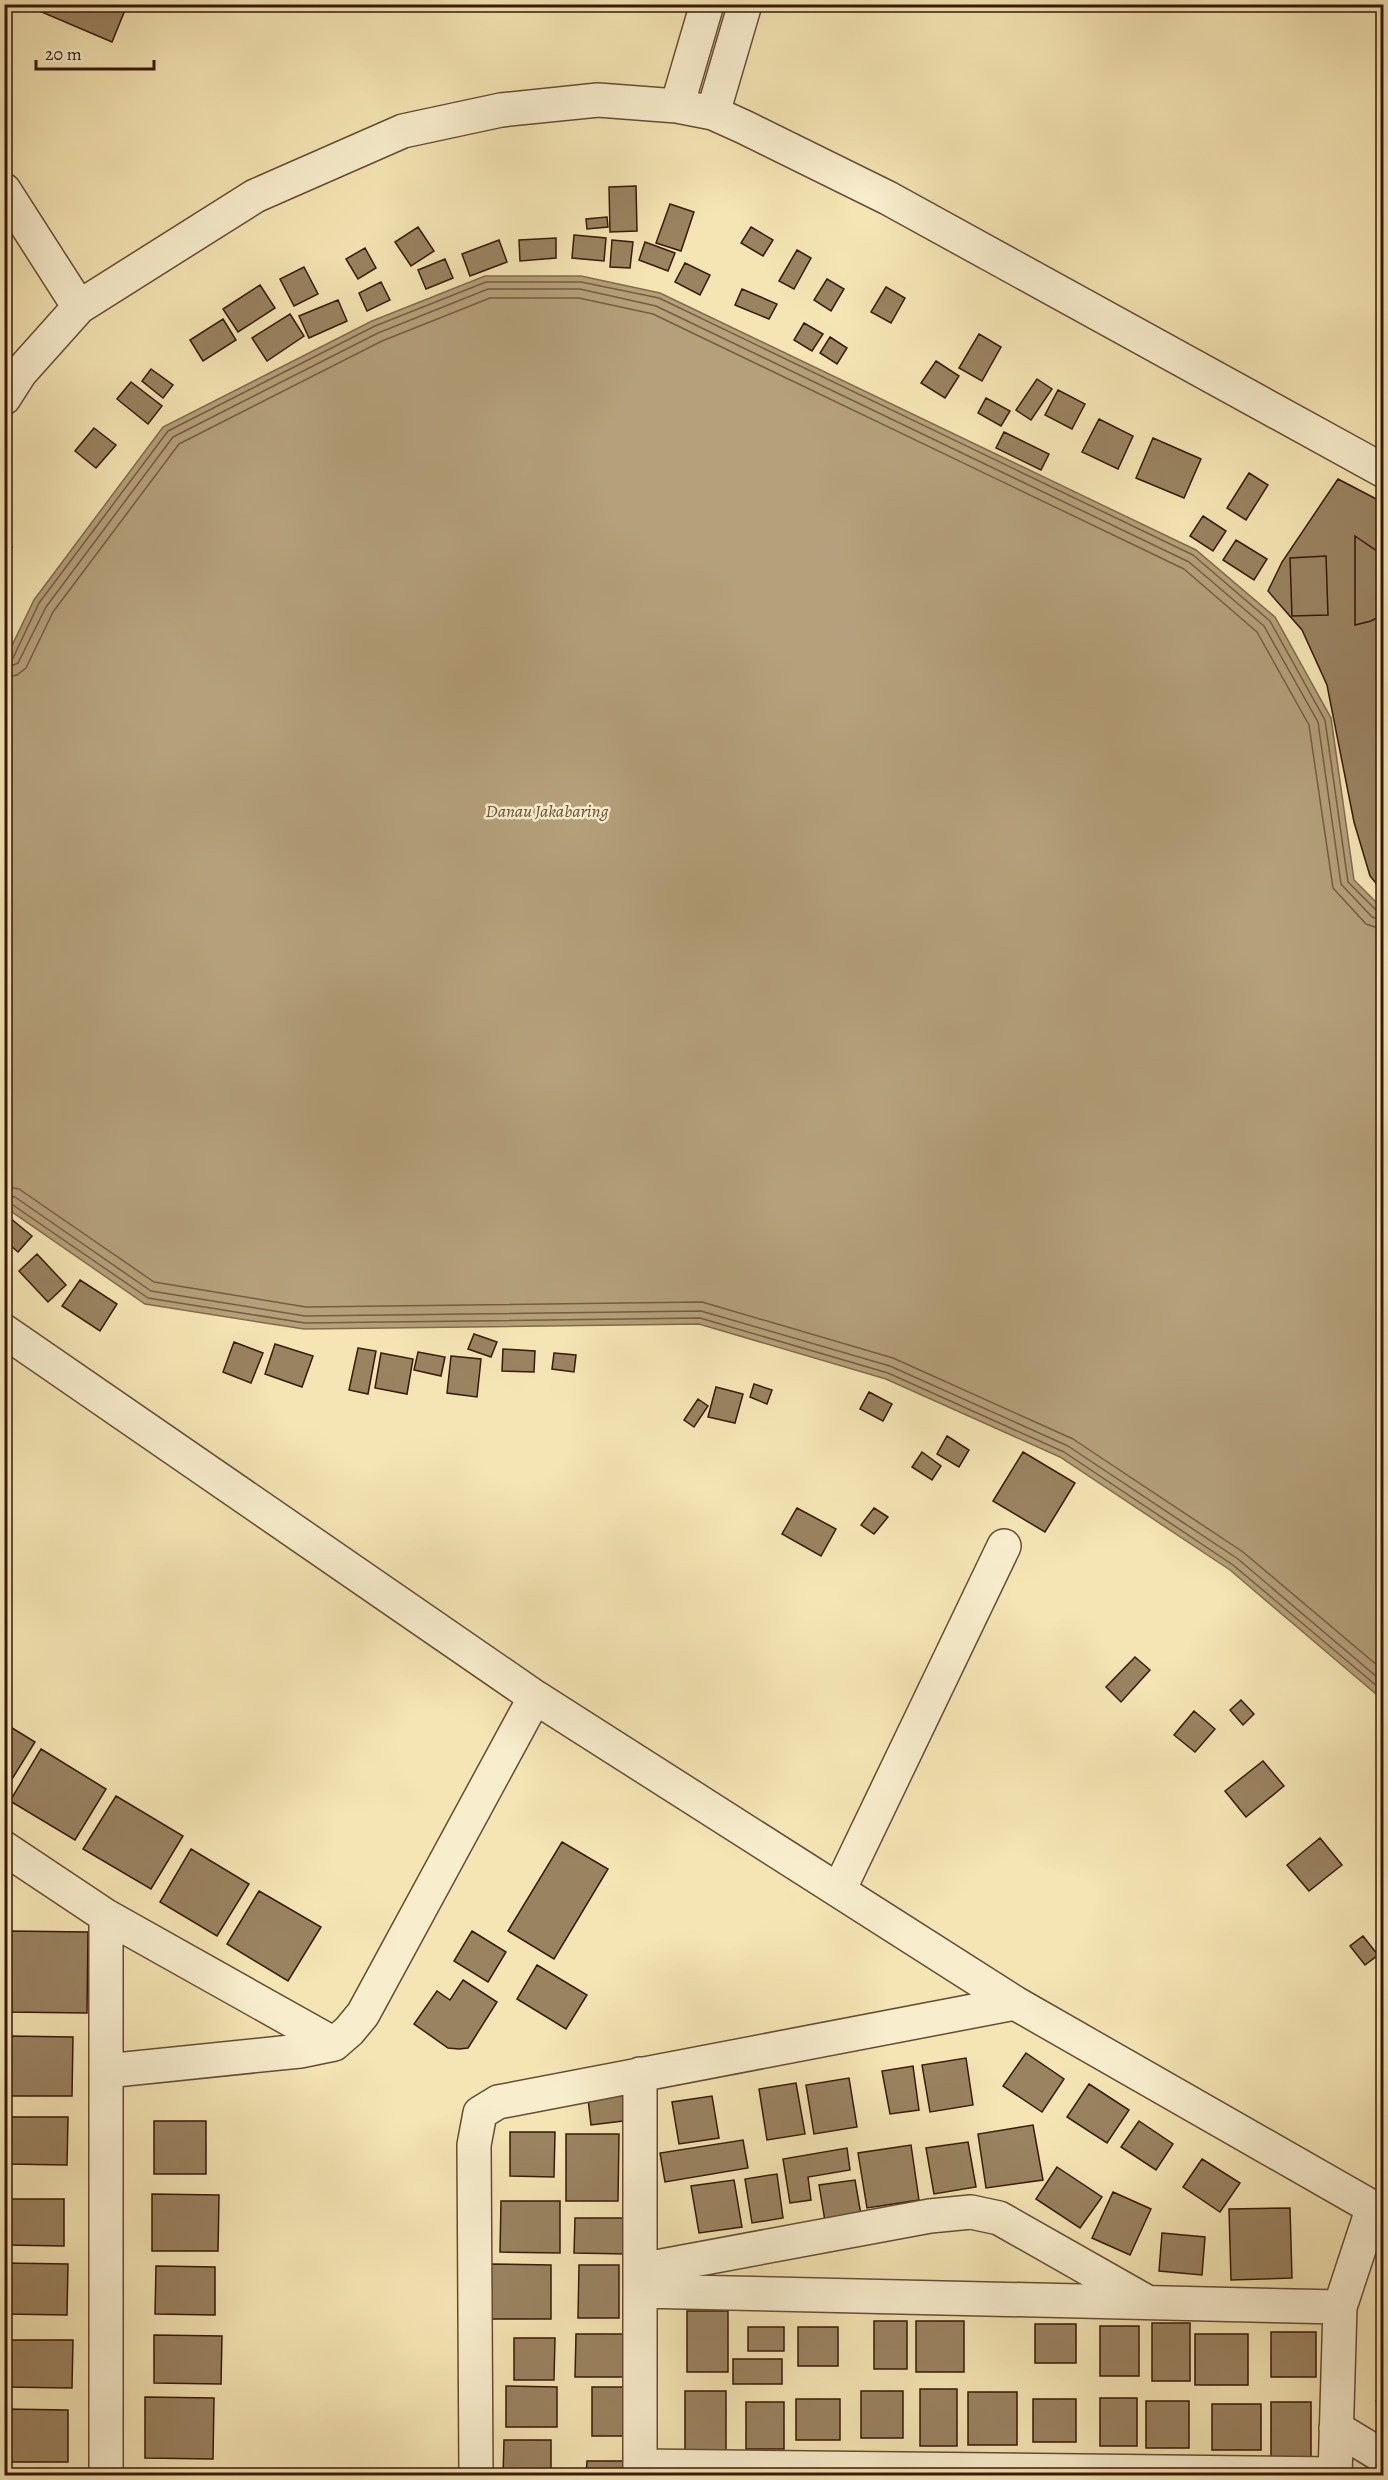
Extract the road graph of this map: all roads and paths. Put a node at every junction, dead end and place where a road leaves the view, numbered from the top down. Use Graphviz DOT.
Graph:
graph roads {
  1 [pos="707,4"];
  2 [pos="745,4"];
  3 [pos="677,106"];
  4 [pos="713,114"];
  5 [pos="4,190"];
  6 [pos="79,307"];
  7 [pos="4,398"];
  8 [pos="1383,471"];
  9 [pos="4,1330"];
  10 [pos="1004,1546"];
  11 [pos="535,1696"];
  12 [pos="4,1848"];
  13 [pos="839,1890"];
  14 [pos="106,1916"];
  15 [pos="1015,2003"];
  16 [pos="334,2044"];
  17 [pos="106,2071"];
  18 [pos="640,2074"];
  19 [pos="1378,2210"];
  20 [pos="640,2280"];
  21 [pos="1152,2304"];
  22 [pos="1340,2307"];
  23 [pos="1336,2428"];
  24 [pos="1383,2457"];
  25 [pos="640,2471"];
  26 [pos="106,2475"];
  27 [pos="476,2475"];
  28 [pos="1335,2475"];
  1 -- 3 [label="street"];
  2 -- 4 [label="street"];
  3 -- 4 [label="street"];
  3 -- 6 [label="street"];
  4 -- 8 [label="street"];
  5 -- 6 [label="street"];
  6 -- 7 [label="street"];
  9 -- 11 [label="street"];
  10 -- 13 [label="street"];
  11 -- 13 [label="street"];
  11 -- 16 [label="street"];
  12 -- 14 [label="street"];
  13 -- 15 [label="street"];
  14 -- 16 [label="street"];
  14 -- 17 [label="street"];
  15 -- 18 [label="street"];
  15 -- 19 [label="street"];
  16 -- 17 [label="street"];
  17 -- 26 [label="street"];
  18 -- 20 [label="street"];
  18 -- 27 [label="street"];
  19 -- 22 [label="street"];
  20 -- 21 [label="street"];
  20 -- 21 [label="street"];
  20 -- 25 [label="street"];
  21 -- 22 [label="street"];
  22 -- 23 [label="street"];
  23 -- 24 [label="street"];
  23 -- 28 [label="street"];
  25 -- 28 [label="street"];
}
